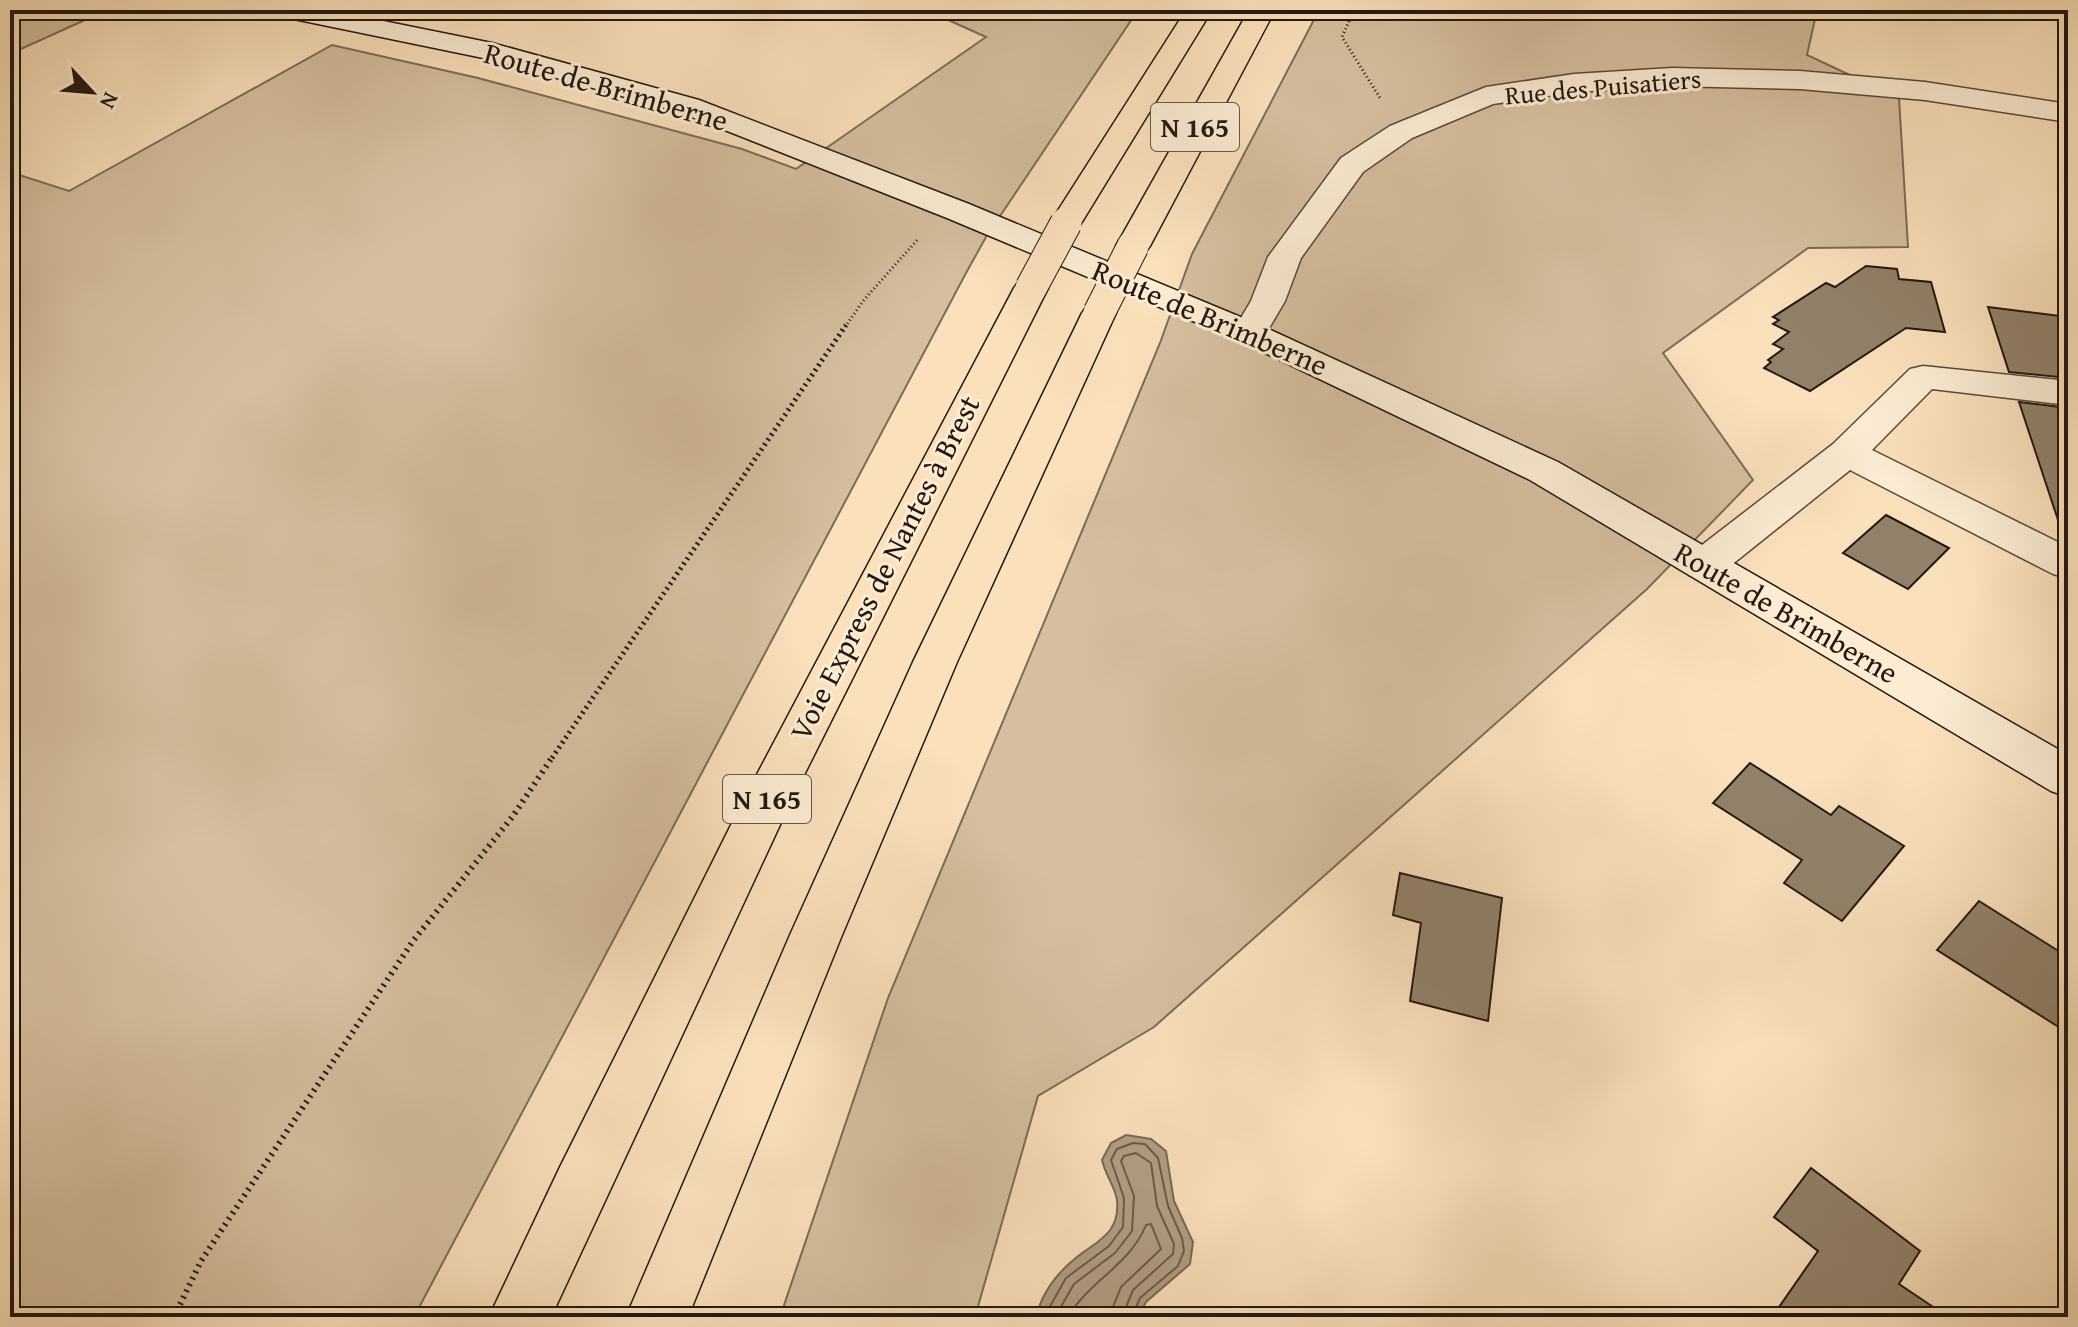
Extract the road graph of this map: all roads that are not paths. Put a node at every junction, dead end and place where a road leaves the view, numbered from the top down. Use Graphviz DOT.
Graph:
graph roads {
  1 [pos="289,10"];
  2 [pos="1199,10"];
  3 [pos="1262,10"];
  4 [pos="2068,113"];
  5 [pos="1250,333"];
  6 [pos="2068,393"];
  7 [pos="1847,453"];
  8 [pos="2068,564"];
  9 [pos="1704,565"];
  10 [pos="2068,778"];
  11 [pos="520,1317"];
  12 [pos="657,1317"];
  1 -- 5 [label="street, Route de Brimberne"];
  2 -- 11 [label="highway, Voie Express de Nantes à Brest / N 165, bridge"];
  3 -- 12 [label="highway, N 165, bridge"];
  4 -- 5 [label="street, Rue des Puisatiers"];
  5 -- 9 [label="street, Route de Brimberne"];
  6 -- 7 [label="street"];
  7 -- 8 [label="street"];
  7 -- 9 [label="street"];
  9 -- 10 [label="street, Route de Brimberne"];
}
